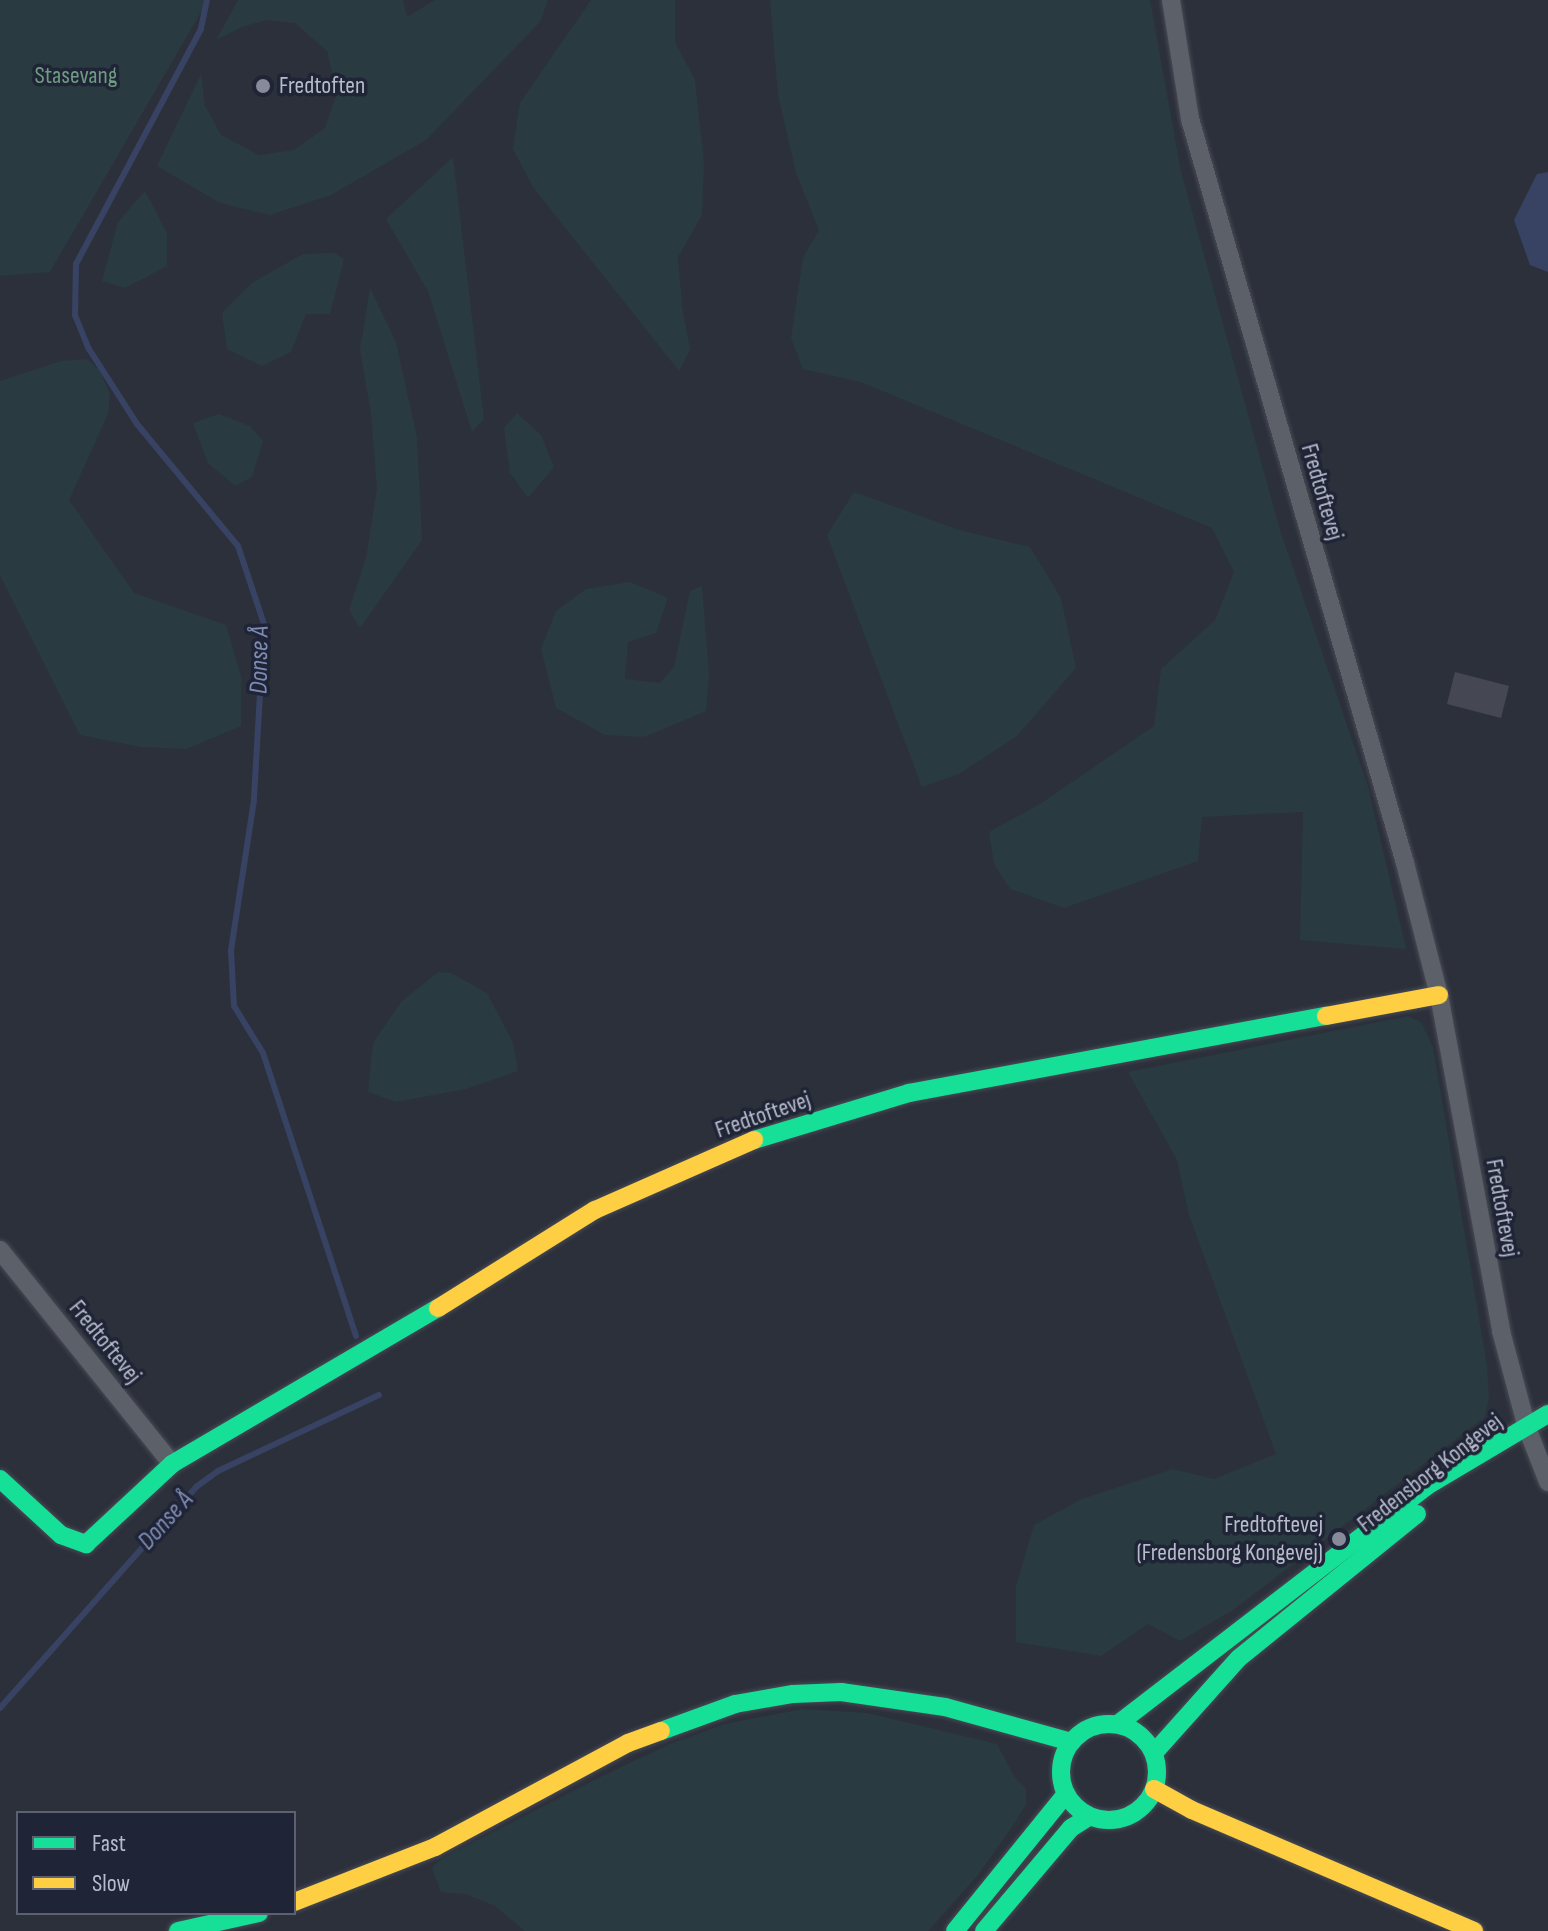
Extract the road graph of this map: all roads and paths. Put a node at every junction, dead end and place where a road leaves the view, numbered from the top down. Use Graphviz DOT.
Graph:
graph roads {
  1 [pos="1171,0"];
  2 [pos="1439,995"];
  3 [pos="0,1250"];
  4 [pos="1548,1414"];
  5 [pos="1527,1428"];
  6 [pos="172,1464"];
  7 [pos="0,1479"];
  8 [pos="1548,1482"];
  9 [pos="1118,1724"];
  10 [pos="1071,1742"];
  11 [pos="1154,1753"];
  12 [pos="1154,1789"];
  13 [pos="1066,1794"];
  14 [pos="1090,1816"];
  15 [pos="296,1901"];
  16 [pos="250,1915"];
  17 [pos="178,1931"];
  18 [pos="955,1931"];
  19 [pos="984,1931"];
  20 [pos="1474,1931"];
  1 -- 2 [label="street, Fredtoftevej"];
  2 -- 5 [label="street, Fredtoftevej"];
  2 -- 6 [label="main road, Fredtoftevej"];
  3 -- 6 [label="street, Fredtoftevej"];
  4 -- 5 [label="main road, Fredensborg Kongevej"];
  5 -- 8 [label="street, Fredtoftevej"];
  5 -- 9 [label="main road, Fredensborg Kongevej"];
  5 -- 11 [label="main road, Fredensborg Kongevej"];
  6 -- 7 [label="main road, Fredtoftevej"];
  9 -- 10 [label="main road"];
  9 -- 11 [label="main road"];
  10 -- 13 [label="main road"];
  10 -- 15 [label="main road"];
  11 -- 12 [label="main road"];
  12 -- 14 [label="main road"];
  12 -- 20 [label="main road"];
  13 -- 14 [label="main road"];
  13 -- 18 [label="main road"];
  14 -- 19 [label="main road"];
  16 -- 17 [label="main road"];
}
